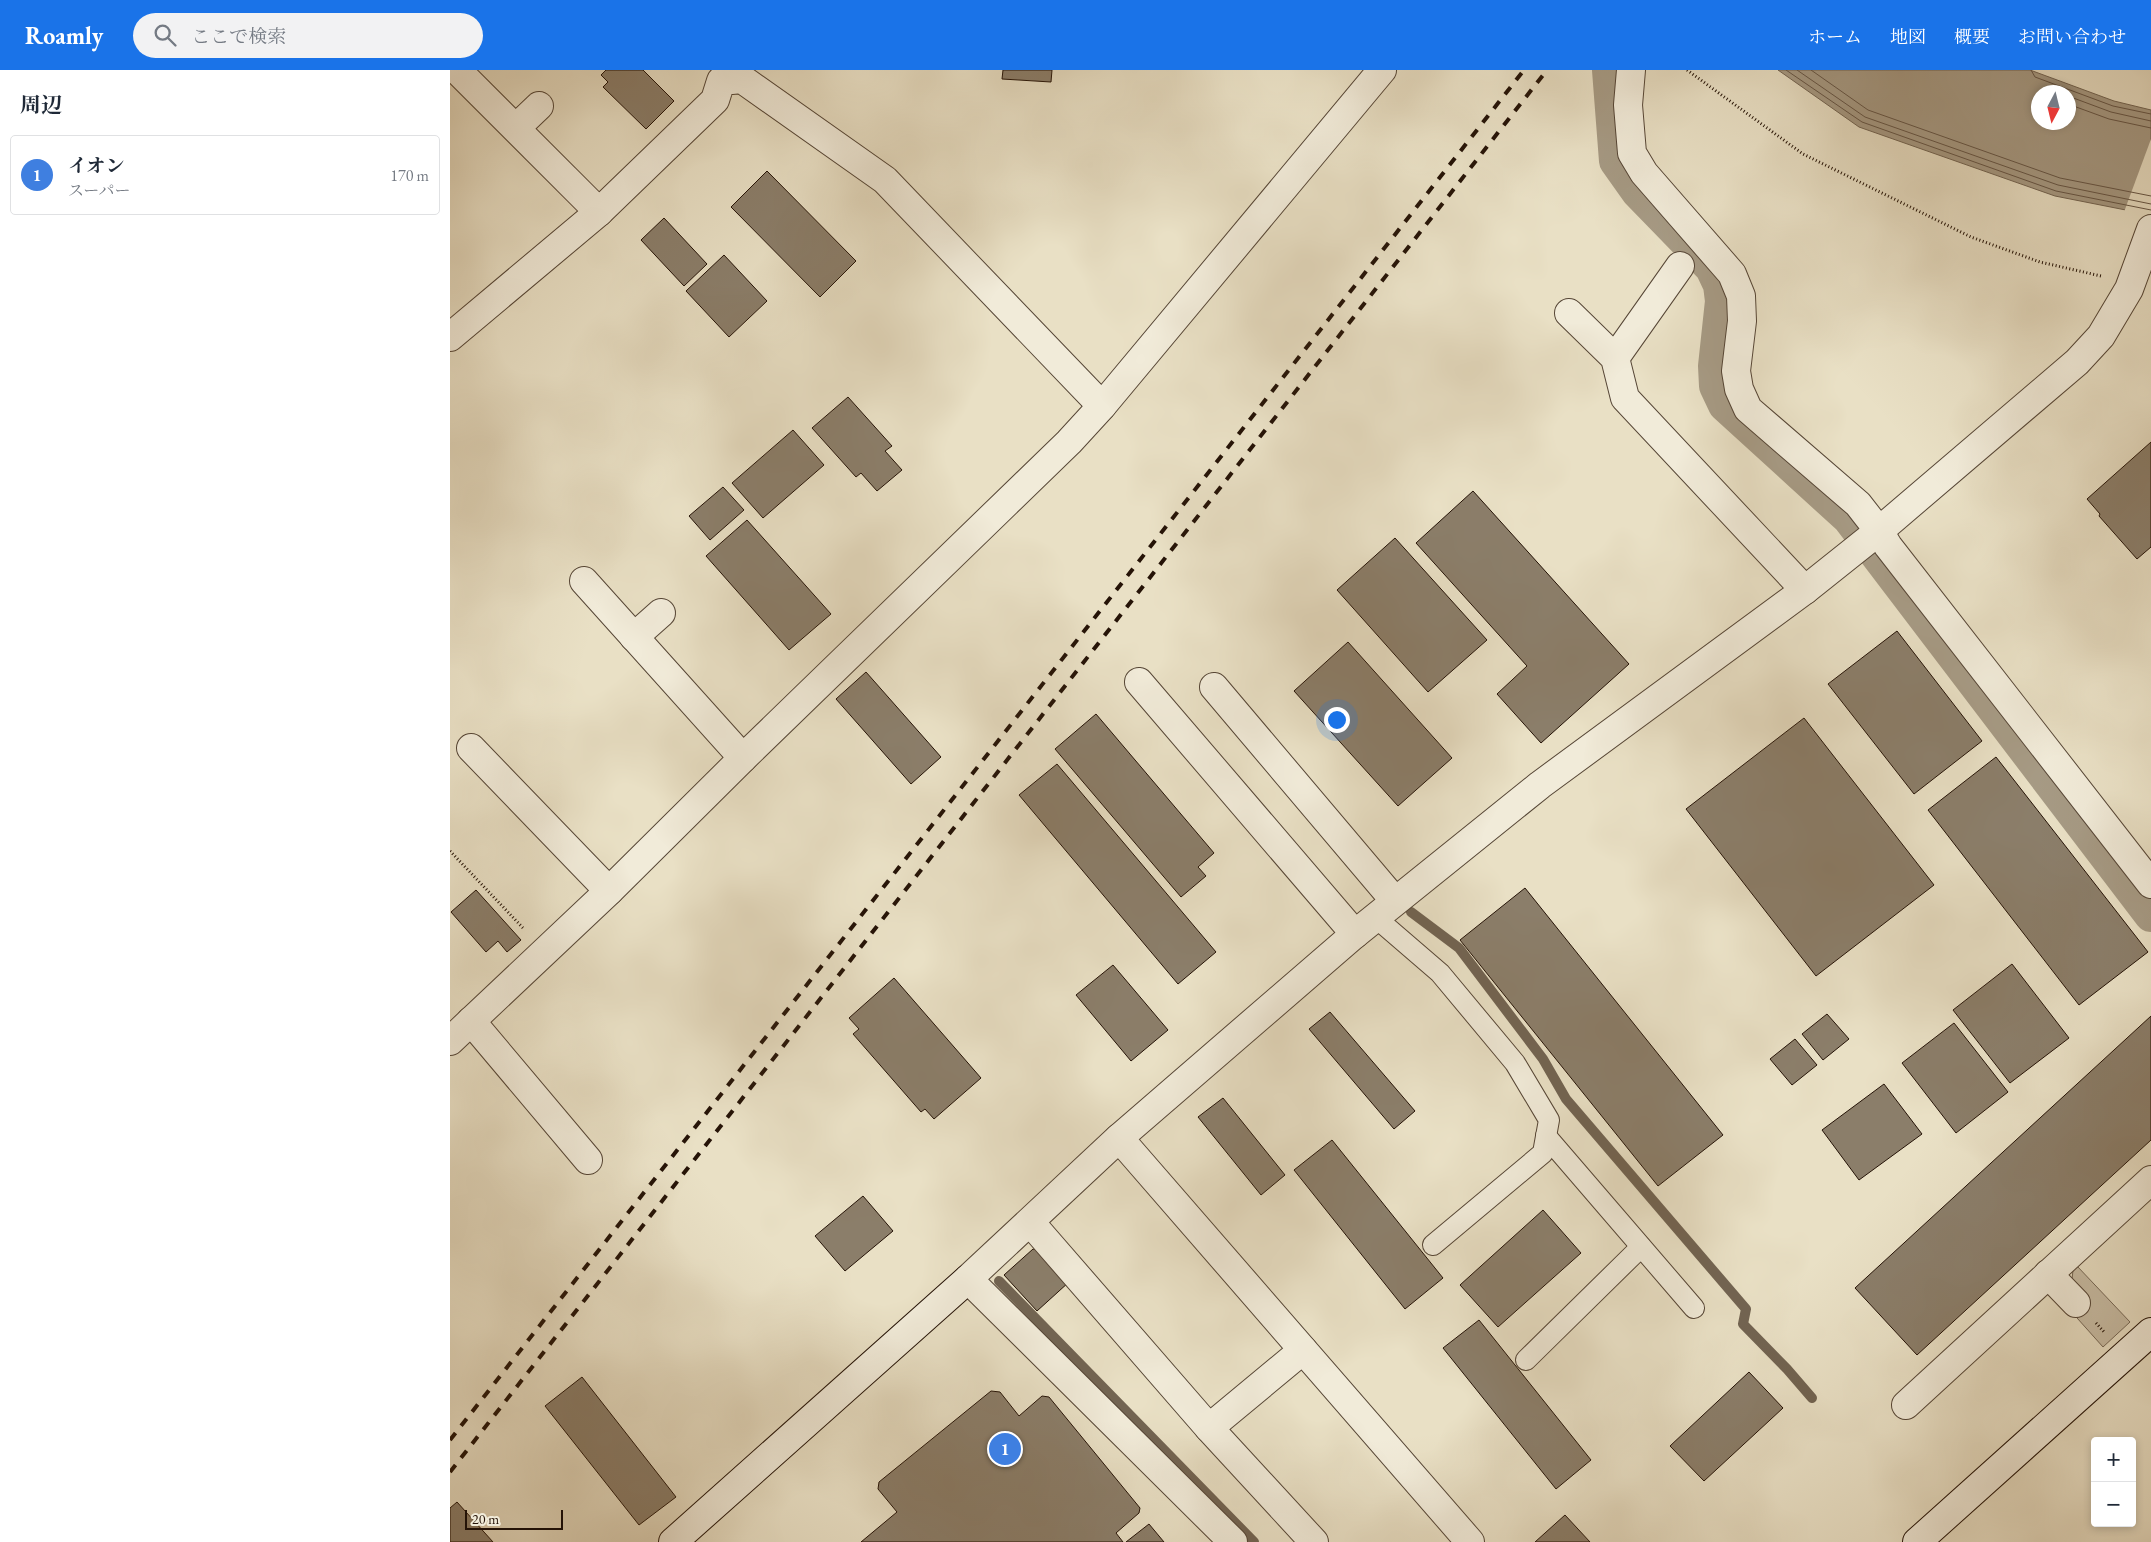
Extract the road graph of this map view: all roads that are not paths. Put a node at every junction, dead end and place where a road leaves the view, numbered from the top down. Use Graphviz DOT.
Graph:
graph roads {
  1 [pos="458,70"];
  2 [pos="1382,70"];
  3 [pos="1631,70"];
  4 [pos="714,76"];
  5 [pos="539,106"];
  6 [pos="516,128"];
  7 [pos="599,212"];
  8 [pos="2151,229"];
  9 [pos="1680,266"];
  10 [pos="2130,285"];
  11 [pos="1569,312"];
  12 [pos="450,337"];
  13 [pos="1615,358"];
  14 [pos="1102,406"];
  15 [pos="1877,533"];
  16 [pos="584,581"];
  17 [pos="1805,590"];
  18 [pos="661,613"];
  19 [pos="634,636"];
  20 [pos="1139,682"];
  21 [pos="1214,687"];
  22 [pos="470,748"];
  23 [pos="743,758"];
  24 [pos="2151,884"];
  25 [pos="608,891"];
  26 [pos="1375,917"];
  27 [pos="471,1021"];
  28 [pos="450,1041"];
  29 [pos="1546,1136"];
  30 [pos="1119,1138"];
  31 [pos="588,1160"];
  32 [pos="2151,1180"];
  33 [pos="1030,1222"];
  34 [pos="1434,1245"];
  35 [pos="1641,1247"];
  36 [pos="2048,1274"];
  37 [pos="968,1279"];
  38 [pos="2076,1303"];
  39 [pos="1694,1308"];
  40 [pos="2151,1332"];
  41 [pos="1303,1350"];
  42 [pos="1526,1360"];
  43 [pos="1906,1405"];
  44 [pos="1209,1428"];
  45 [pos="673,1542"];
  46 [pos="1233,1542"];
  47 [pos="1314,1542"];
  48 [pos="1470,1542"];
  49 [pos="1917,1542"];
  1 -- 6 [label="street"];
  2 -- 14 [label="street"];
  3 -- 15 [label="street"];
  4 -- 7 [label="street"];
  4 -- 14 [label="street"];
  5 -- 6 [label="street"];
  6 -- 7 [label="street"];
  7 -- 12 [label="street"];
  8 -- 10 [label="street"];
  9 -- 13 [label="street"];
  10 -- 15 [label="street"];
  11 -- 13 [label="street"];
  13 -- 17 [label="street"];
  14 -- 23 [label="street"];
  15 -- 17 [label="street"];
  15 -- 24 [label="street"];
  16 -- 19 [label="street"];
  17 -- 26 [label="street"];
  18 -- 19 [label="street"];
  19 -- 23 [label="street"];
  20 -- 26 [label="street"];
  21 -- 26 [label="street"];
  22 -- 25 [label="street"];
  23 -- 25 [label="street"];
  25 -- 27 [label="street"];
  26 -- 29 [label="lane"];
  26 -- 30 [label="street"];
  27 -- 28 [label="street"];
  27 -- 31 [label="street"];
  29 -- 34 [label="lane"];
  29 -- 35 [label="lane"];
  30 -- 33 [label="street"];
  30 -- 41 [label="street"];
  32 -- 36 [label="street"];
  33 -- 37 [label="street"];
  33 -- 44 [label="street"];
  35 -- 39 [label="lane"];
  35 -- 42 [label="lane"];
  36 -- 38 [label="street"];
  36 -- 43 [label="street"];
  37 -- 45 [label="street"];
  37 -- 46 [label="street"];
  40 -- 49 [label="street"];
  41 -- 44 [label="street"];
  41 -- 48 [label="street"];
  44 -- 47 [label="street"];
}
